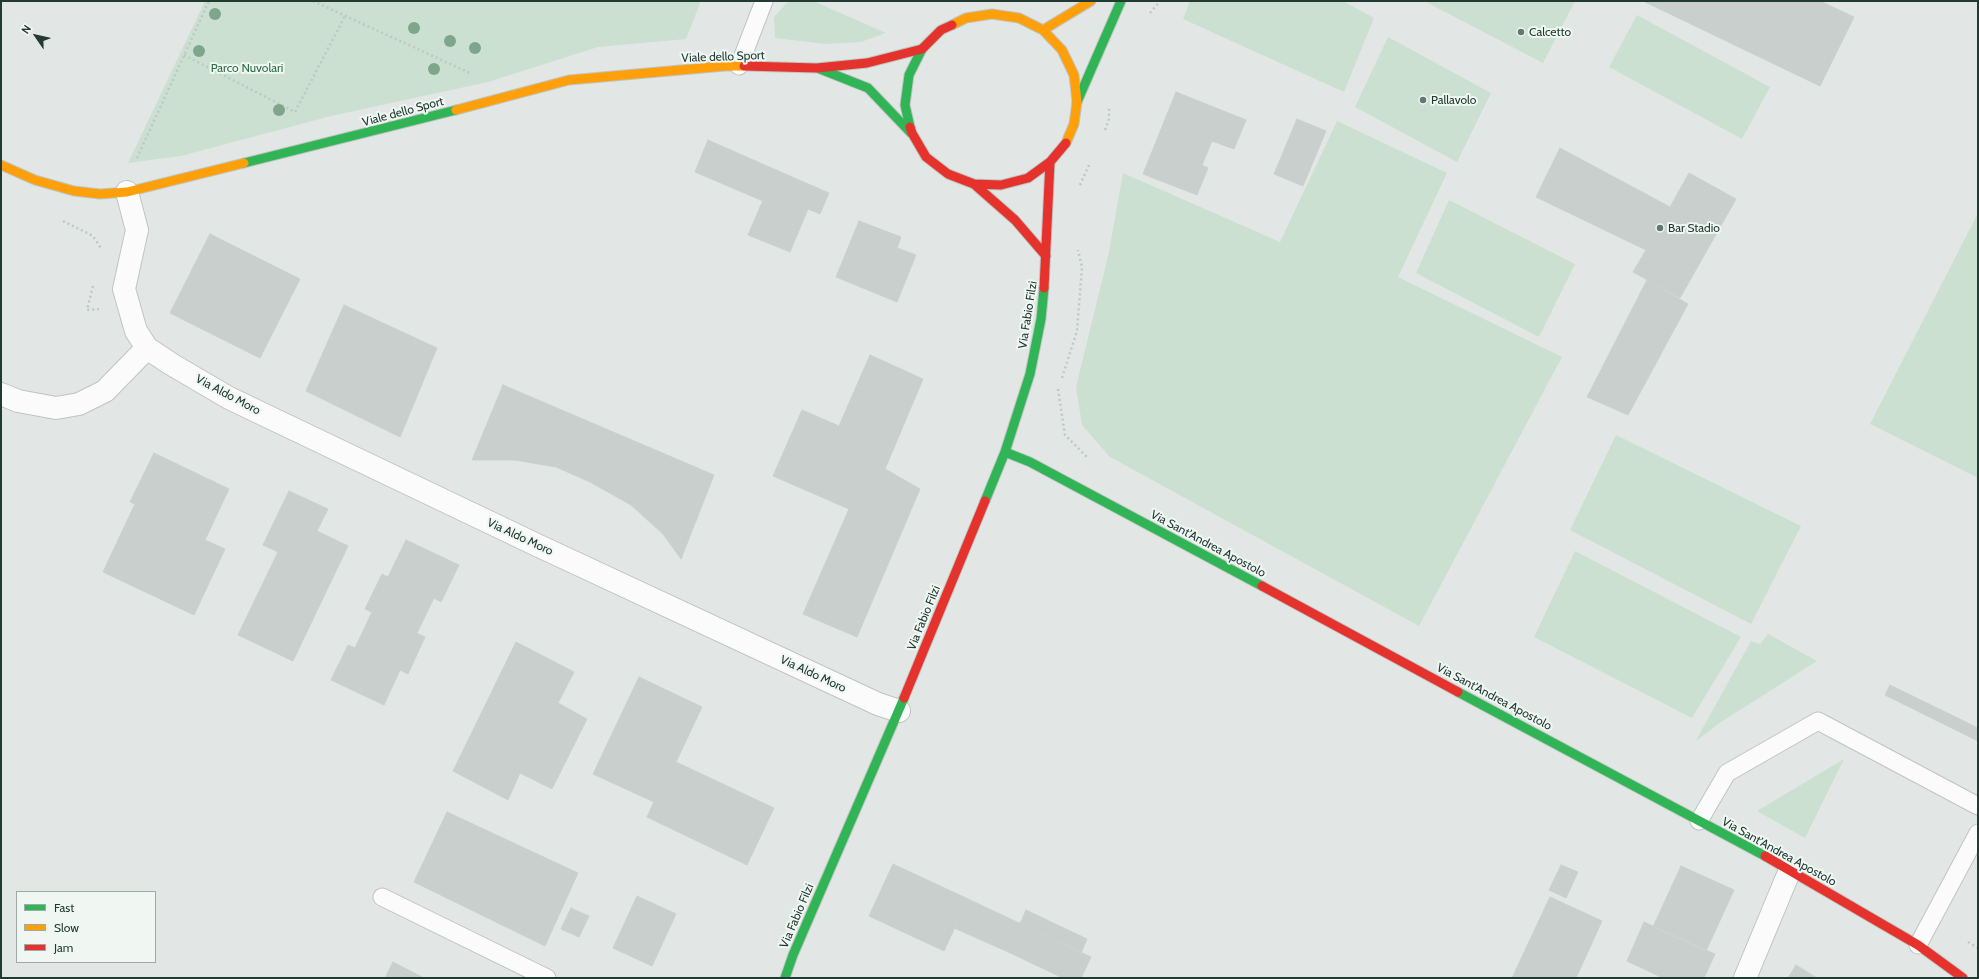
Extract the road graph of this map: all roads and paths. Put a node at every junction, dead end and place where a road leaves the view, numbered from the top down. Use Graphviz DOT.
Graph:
graph roads {
  1 [pos="209,1"];
  2 [pos="313,1"];
  3 [pos="764,1"];
  4 [pos="1091,1"];
  5 [pos="1121,1"];
  6 [pos="1160,1"];
  7 [pos="345,16"];
  8 [pos="1147,16"];
  9 [pos="1043,30"];
  10 [pos="922,49"];
  11 [pos="184,55"];
  12 [pos="739,66"];
  13 [pos="817,68"];
  14 [pos="476,76"];
  15 [pos="1077,102"];
  16 [pos="1108,103"];
  17 [pos="1104,132"];
  18 [pos="912,133"];
  19 [pos="137,158"];
  20 [pos="1091,160"];
  21 [pos="1050,162"];
  22 [pos="1,165"];
  23 [pos="974,184"];
  24 [pos="1078,189"];
  25 [pos="127,192"];
  26 [pos="60,220"];
  27 [pos="1077,245"];
  28 [pos="102,251"];
  29 [pos="1046,256"];
  30 [pos="95,280"];
  31 [pos="129,309"];
  32 [pos="147,348"];
  33 [pos="1,394"];
  34 [pos="1005,452"];
  35 [pos="1090,460"];
  36 [pos="899,711"];
  37 [pos="1978,806"];
  38 [pos="1699,821"];
  39 [pos="1978,833"];
  40 [pos="1790,870"];
  41 [pos="382,897"];
  42 [pos="1931,922"];
  43 [pos="1918,945"];
  44 [pos="1978,948"];
  45 [pos="547,978"];
  46 [pos="785,978"];
  47 [pos="1745,978"];
  48 [pos="1963,978"];
  1 -- 11 [label="path"];
  2 -- 7 [label="path"];
  3 -- 12 [label="lane"];
  4 -- 9 [label="street"];
  5 -- 15 [label="street"];
  6 -- 8 [label="path"];
  7 -- 11 [label="path"];
  7 -- 14 [label="path"];
  9 -- 10 [label="street"];
  9 -- 15 [label="street"];
  10 -- 13 [label="street, Viale dello Sport"];
  10 -- 18 [label="street"];
  11 -- 19 [label="path"];
  12 -- 13 [label="street, Viale dello Sport"];
  12 -- 25 [label="street, Viale dello Sport"];
  13 -- 18 [label="street, Viale dello Sport"];
  15 -- 21 [label="street"];
  16 -- 17 [label="path"];
  18 -- 23 [label="street"];
  20 -- 24 [label="path"];
  21 -- 23 [label="street"];
  21 -- 29 [label="street, Via Fabio Filzi"];
  22 -- 25 [label="street, Viale dello Sport"];
  23 -- 29 [label="street"];
  25 -- 31 [label="street, Via Aldo Moro"];
  26 -- 28 [label="path"];
  27 -- 35 [label="path"];
  29 -- 34 [label="street, Via Fabio Filzi"];
  30 -- 31 [label="path"];
  31 -- 32 [label="street, Via Aldo Moro"];
  32 -- 33 [label="street"];
  32 -- 36 [label="street, Via Aldo Moro"];
  34 -- 36 [label="street, Via Fabio Filzi"];
  34 -- 38 [label="street, Via Sant'Andrea Apostolo"];
  36 -- 46 [label="street, Via Fabio Filzi"];
  37 -- 38 [label="lane"];
  38 -- 40 [label="street, Via Sant'Andrea Apostolo"];
  39 -- 42 [label="lane"];
  40 -- 43 [label="street, Via Sant'Andrea Apostolo"];
  40 -- 47 [label="street"];
  41 -- 45 [label="lane"];
  42 -- 43 [label="lane"];
  42 -- 44 [label="path"];
  43 -- 48 [label="street, Via Sant'Andrea Apostolo"];
}
